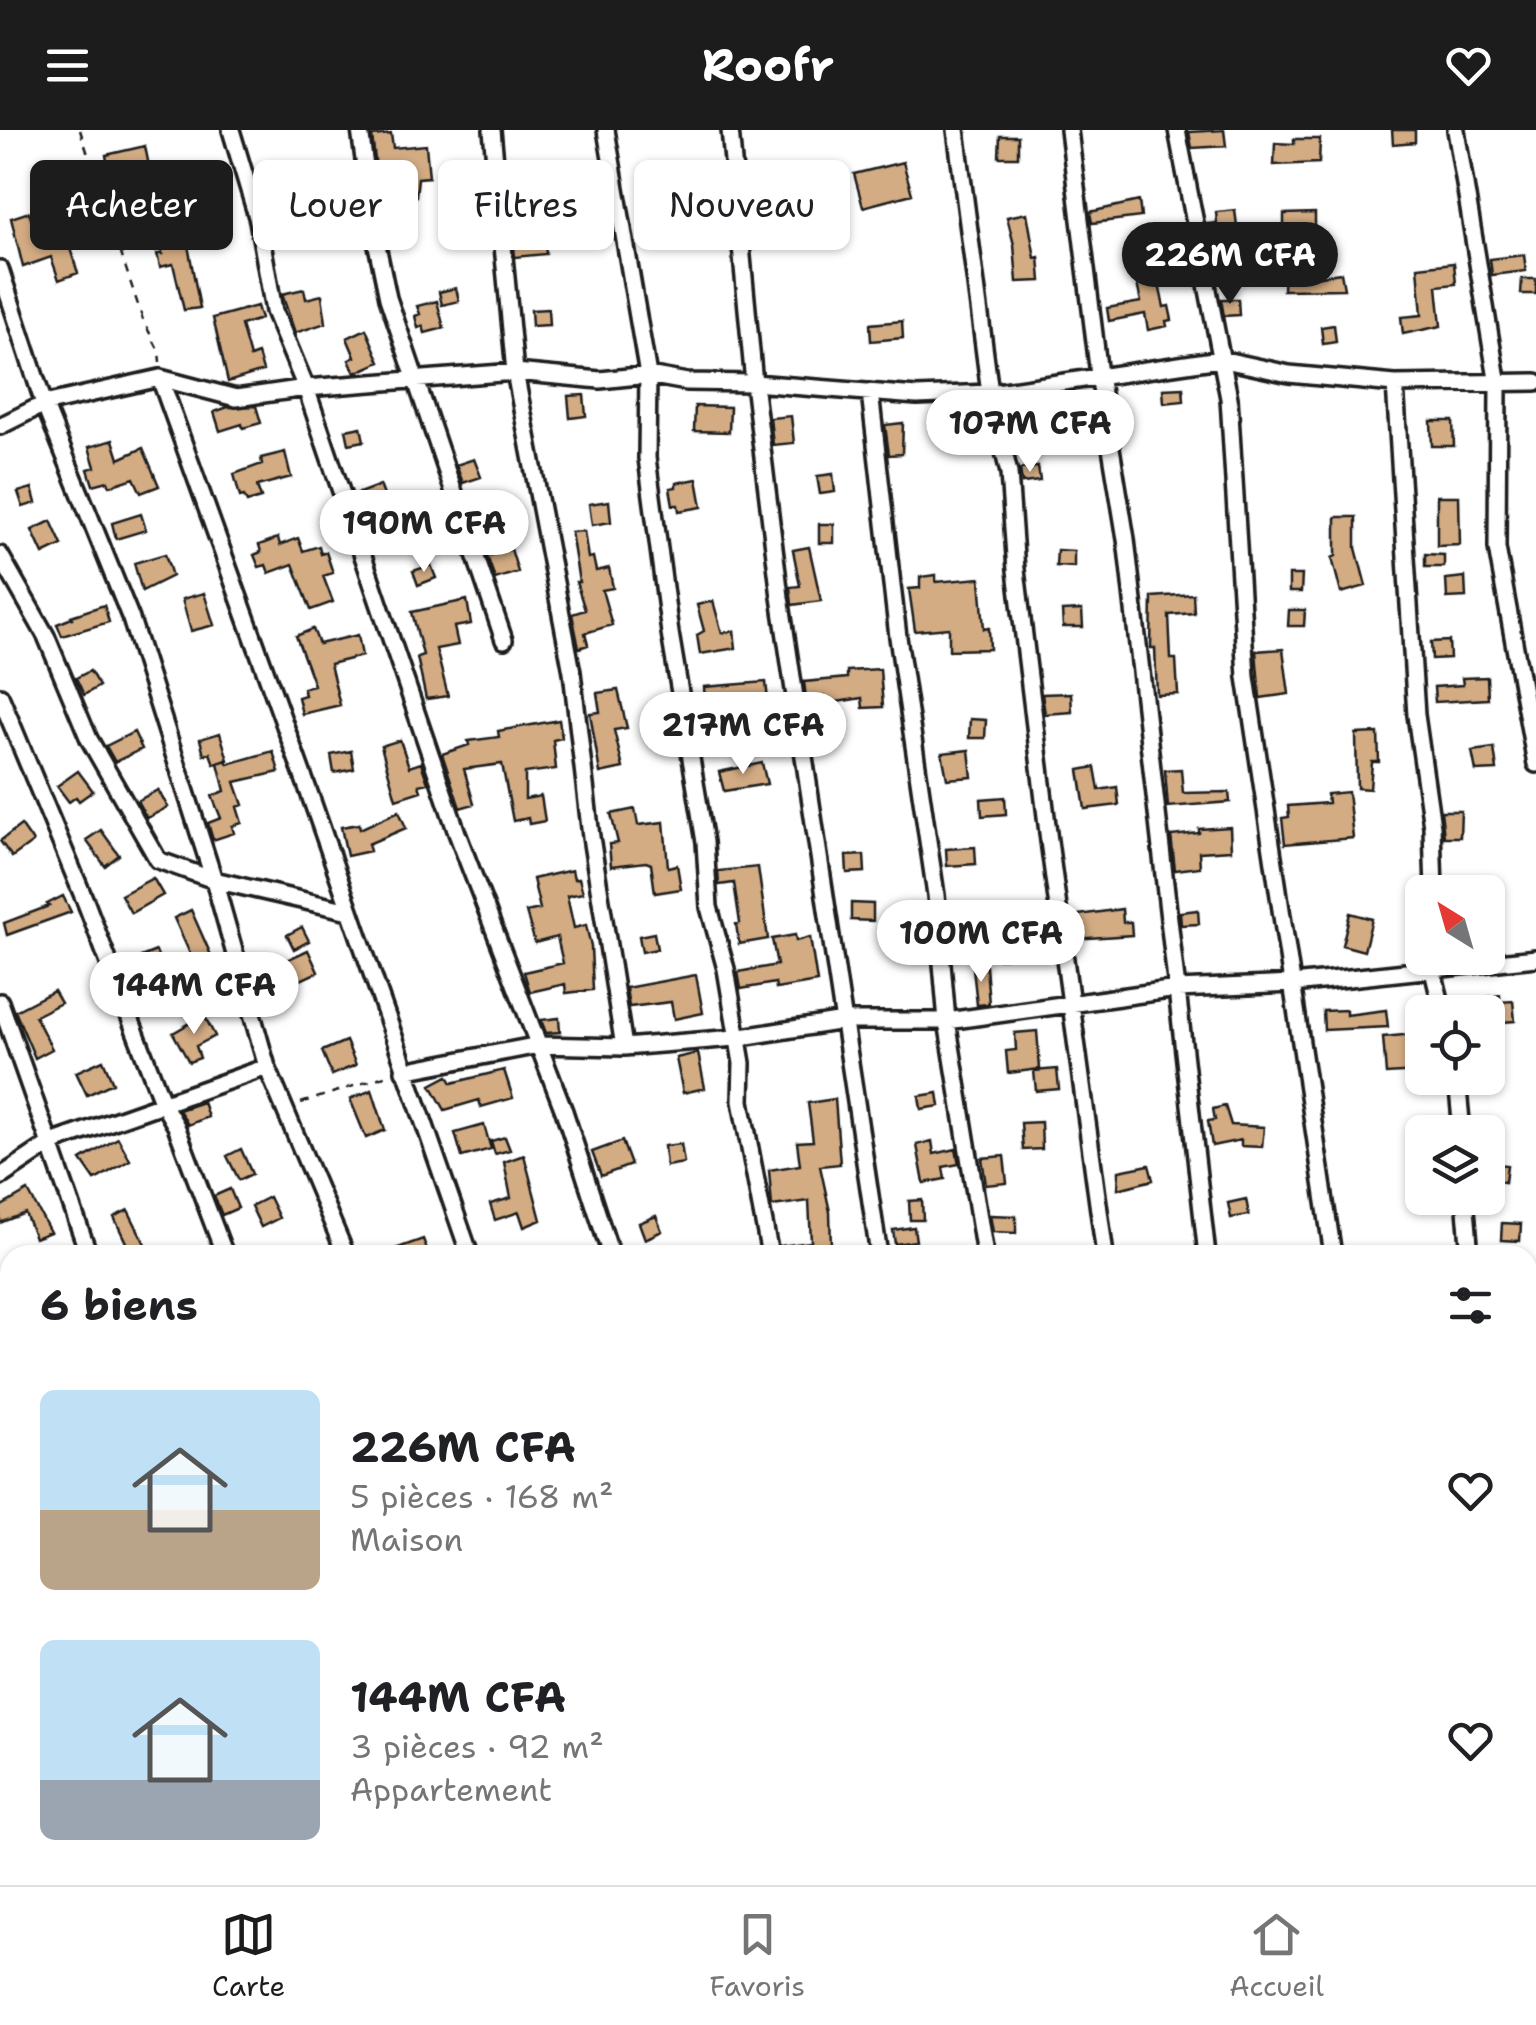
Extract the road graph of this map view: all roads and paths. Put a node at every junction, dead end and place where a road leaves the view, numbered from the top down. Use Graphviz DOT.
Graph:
graph roads {
  1 [pos="80,130"];
  2 [pos="230,130"];
  3 [pos="360,130"];
  4 [pos="492,130"];
  5 [pos="606,130"];
  6 [pos="730,130"];
  7 [pos="956,130"];
  8 [pos="1068,130"];
  9 [pos="1177,130"];
  10 [pos="1456,130"];
  11 [pos="0,269"];
  12 [pos="1220,359"];
  13 [pos="515,372"];
  14 [pos="648,375"];
  15 [pos="1099,375"];
  16 [pos="160,378"];
  17 [pos="416,378"];
  18 [pos="1536,382"];
  19 [pos="754,383"];
  20 [pos="1394,384"];
  21 [pos="1498,384"];
  22 [pos="306,388"];
  23 [pos="870,392"];
  24 [pos="990,393"];
  25 [pos="44,404"];
  26 [pos="0,426"];
  27 [pos="0,554"];
  28 [pos="504,640"];
  29 [pos="0,696"];
  30 [pos="1536,764"];
  31 [pos="1433,875"];
  32 [pos="214,880"];
  33 [pos="349,911"];
  34 [pos="1536,958"];
  35 [pos="1505,960"];
  36 [pos="1405,968"];
  37 [pos="1293,984"];
  38 [pos="1177,989"];
  39 [pos="0,1002"];
  40 [pos="1070,1005"];
  41 [pos="844,1020"];
  42 [pos="947,1020"];
  43 [pos="735,1038"];
  44 [pos="539,1045"];
  45 [pos="624,1047"];
  46 [pos="267,1067"];
  47 [pos="404,1070"];
  48 [pos="163,1104"];
  49 [pos="284,1108"];
  50 [pos="52,1142"];
  51 [pos="0,1176"];
  52 [pos="1467,1215"];
  53 [pos="86,1245"];
  54 [pos="221,1245"];
  55 [pos="342,1245"];
  56 [pos="466,1245"];
  57 [pos="608,1245"];
  58 [pos="768,1245"];
  59 [pos="878,1245"];
  60 [pos="983,1245"];
  61 [pos="1104,1245"];
  62 [pos="1205,1245"];
  63 [pos="1331,1245"];
  64 [pos="1469,1245"];
  1 -- 16 [label="path"];
  2 -- 22 [label="street"];
  3 -- 17 [label="street"];
  4 -- 13 [label="street"];
  5 -- 14 [label="street"];
  6 -- 19 [label="street"];
  7 -- 24 [label="street"];
  8 -- 15 [label="street"];
  9 -- 12 [label="street"];
  10 -- 21 [label="street"];
  11 -- 25 [label="street"];
  12 -- 15 [label="street"];
  12 -- 20 [label="street"];
  12 -- 37 [label="street"];
  13 -- 14 [label="street"];
  13 -- 17 [label="street"];
  13 -- 45 [label="street"];
  14 -- 19 [label="street"];
  14 -- 43 [label="street"];
  15 -- 24 [label="street"];
  15 -- 38 [label="street"];
  16 -- 22 [label="street"];
  16 -- 25 [label="street"];
  16 -- 33 [label="street"];
  17 -- 22 [label="street"];
  17 -- 28 [label="street"];
  18 -- 21 [label="street"];
  19 -- 23 [label="street"];
  19 -- 41 [label="street"];
  20 -- 21 [label="street"];
  20 -- 31 [label="street"];
  21 -- 30 [label="street"];
  22 -- 44 [label="street"];
  23 -- 24 [label="street"];
  23 -- 42 [label="street"];
  24 -- 40 [label="street"];
  25 -- 26 [label="street"];
  25 -- 32 [label="street"];
  27 -- 32 [label="street"];
  29 -- 48 [label="street"];
  32 -- 33 [label="street"];
  32 -- 46 [label="street"];
  33 -- 47 [label="street"];
  34 -- 35 [label="street"];
  36 -- 37 [label="street"];
  37 -- 38 [label="street"];
  37 -- 63 [label="street"];
  38 -- 40 [label="street"];
  38 -- 62 [label="street"];
  39 -- 50 [label="street"];
  40 -- 42 [label="street"];
  40 -- 61 [label="street"];
  41 -- 42 [label="street"];
  41 -- 43 [label="street"];
  41 -- 59 [label="street"];
  42 -- 60 [label="street"];
  43 -- 45 [label="street"];
  43 -- 58 [label="street"];
  44 -- 45 [label="street"];
  44 -- 47 [label="street"];
  44 -- 57 [label="street"];
  46 -- 48 [label="street"];
  46 -- 49 [label="street"];
  47 -- 49 [label="path"];
  47 -- 56 [label="street"];
  48 -- 50 [label="street"];
  48 -- 54 [label="street"];
  49 -- 55 [label="street"];
  50 -- 51 [label="street"];
  50 -- 53 [label="street"];
  52 -- 64 [label="street"];
}
